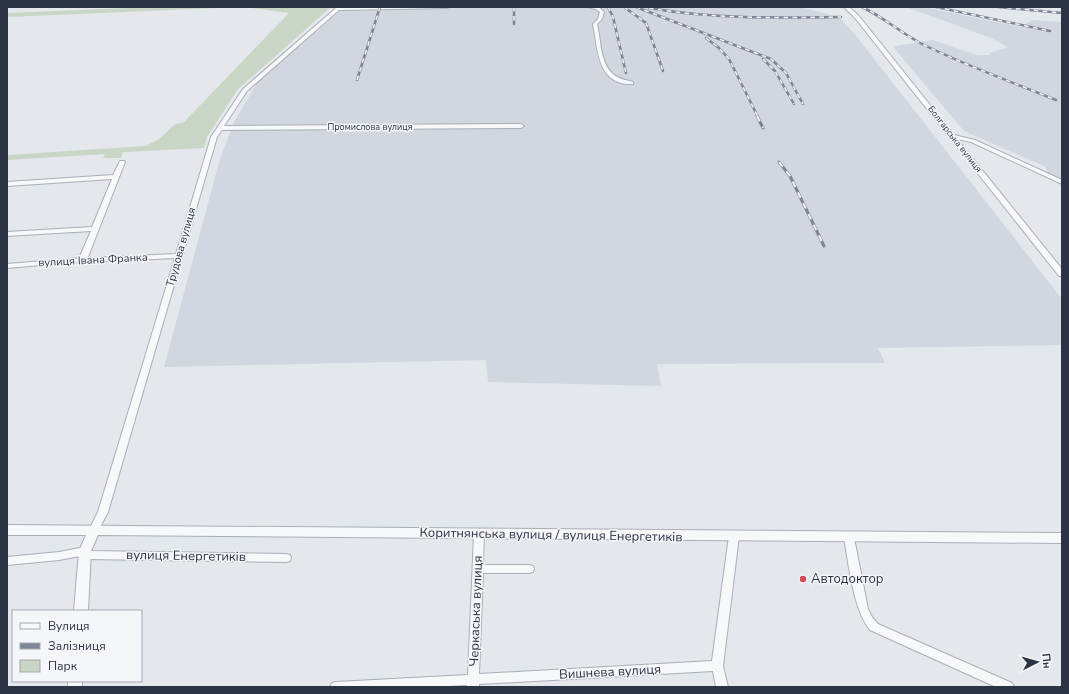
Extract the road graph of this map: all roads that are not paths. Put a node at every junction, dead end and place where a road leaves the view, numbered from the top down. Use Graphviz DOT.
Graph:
graph roads {
  1 [pos="447,7"];
  2 [pos="589,7"];
  3 [pos="846,7"];
  4 [pos="338,8"];
  5 [pos="631,82"];
  6 [pos="521,126"];
  7 [pos="219,128"];
  8 [pos="952,136"];
  9 [pos="122,162"];
  10 [pos="117,177"];
  11 [pos="1062,182"];
  12 [pos="7,184"];
  13 [pos="96,229"];
  14 [pos="7,234"];
  15 [pos="180,256"];
  16 [pos="88,260"];
  17 [pos="7,266"];
  18 [pos="1062,274"];
  19 [pos="7,530"];
  20 [pos="94,530"];
  21 [pos="479,534"];
  22 [pos="734,536"];
  23 [pos="850,538"];
  24 [pos="1062,538"];
  25 [pos="85,553"];
  26 [pos="286,558"];
  27 [pos="7,561"];
  28 [pos="529,569"];
  29 [pos="477,570"];
  30 [pos="81,610"];
  31 [pos="717,666"];
  32 [pos="473,683"];
  33 [pos="336,687"];
  34 [pos="722,687"];
  35 [pos="1008,687"];
  1 -- 4 [label="street"];
  2 -- 5 [label="street"];
  3 -- 8 [label="street, Болгарська вулиця"];
  4 -- 7 [label="street, Трудова вулиця"];
  6 -- 7 [label="street, Промислова вулиця"];
  7 -- 15 [label="street, Трудова вулиця"];
  8 -- 11 [label="street"];
  8 -- 18 [label="street, Болгарська вулиця"];
  9 -- 10 [label="street"];
  10 -- 12 [label="street"];
  10 -- 13 [label="street"];
  13 -- 14 [label="street"];
  13 -- 16 [label="street"];
  15 -- 16 [label="street, вулиця Івана Франка"];
  15 -- 20 [label="street, Трудова вулиця"];
  16 -- 17 [label="street, вулиця Івана Франка"];
  19 -- 20 [label="street, Коритнянська вулиця / вулиця Енергетиків"];
  20 -- 21 [label="street, Коритнянська вулиця / вулиця Енергетиків"];
  20 -- 25 [label="street"];
  21 -- 22 [label="street, Коритнянська вулиця / вулиця Енергетиків"];
  21 -- 29 [label="street, Черкаська вулиця"];
  22 -- 23 [label="street, Коритнянська вулиця / вулиця Енергетиків"];
  22 -- 31 [label="street"];
  23 -- 24 [label="street, Коритнянська вулиця / вулиця Енергетиків"];
  23 -- 35 [label="street"];
  25 -- 26 [label="street, вулиця Енергетиків"];
  25 -- 27 [label="street, вулиця Енергетиків"];
  25 -- 30 [label="street"];
  28 -- 29 [label="street"];
  29 -- 32 [label="street, Черкаська вулиця"];
  31 -- 32 [label="street, Вишнева вулиця"];
  31 -- 34 [label="street"];
  32 -- 33 [label="street, Вишнева вулиця"];
}
